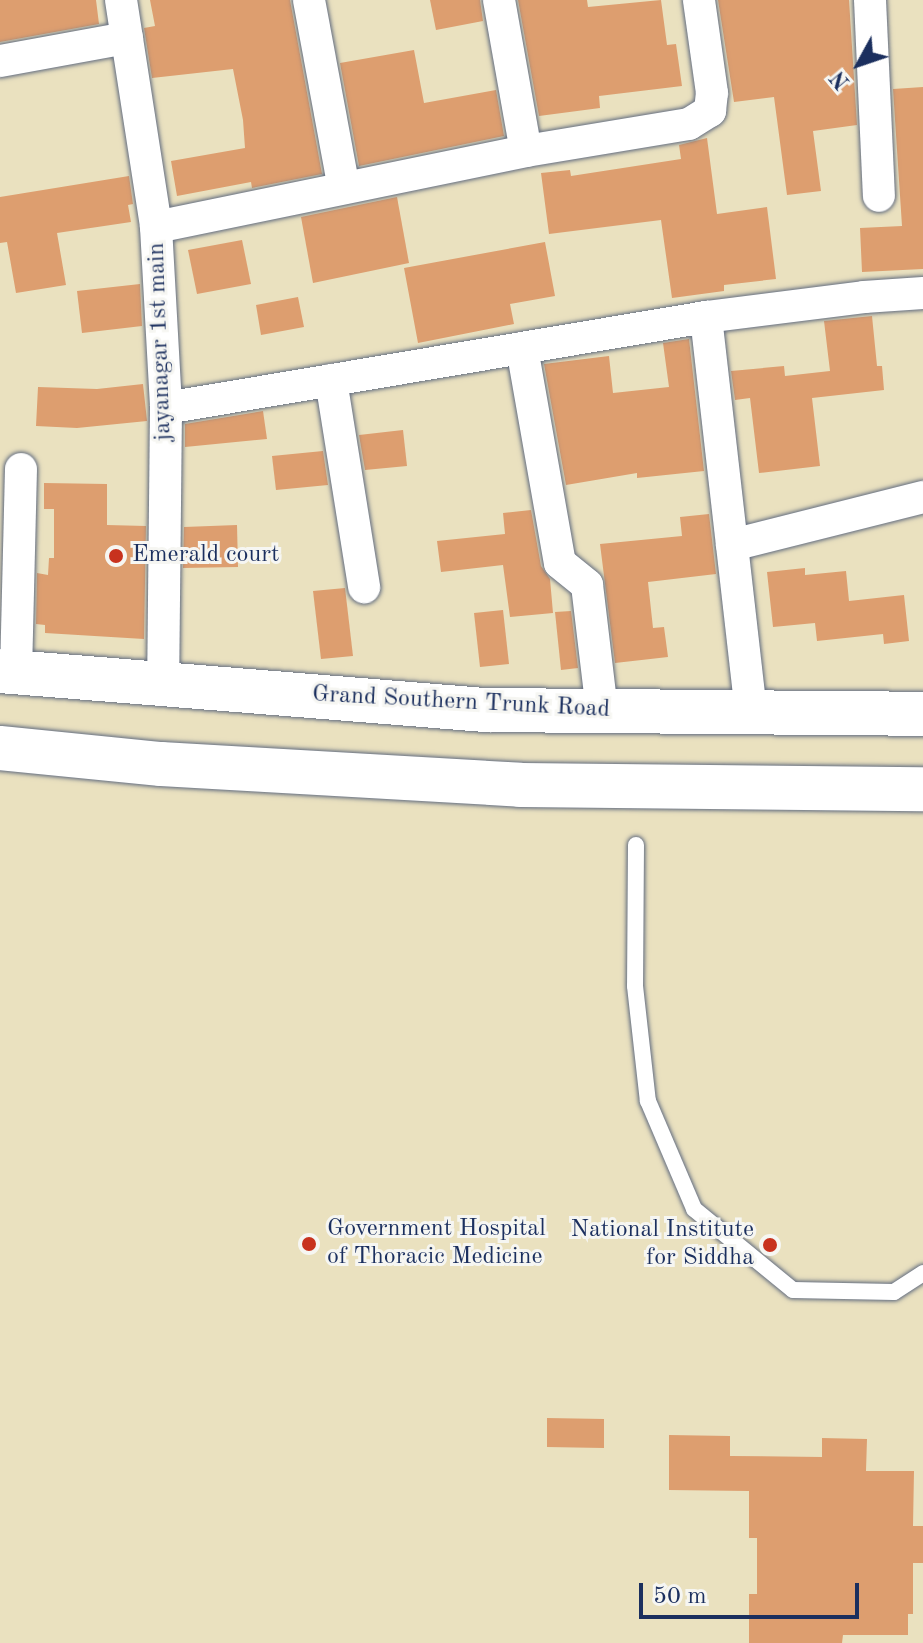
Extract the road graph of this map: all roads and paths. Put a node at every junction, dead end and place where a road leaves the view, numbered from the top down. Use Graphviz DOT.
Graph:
graph roads {
  1 [pos="121,0"];
  2 [pos="309,0"];
  3 [pos="499,0"];
  4 [pos="699,0"];
  5 [pos="870,0"];
  6 [pos="127,38"];
  7 [pos="0,61"];
  8 [pos="526,151"];
  9 [pos="344,188"];
  10 [pos="879,196"];
  11 [pos="156,227"];
  12 [pos="923,293"];
  13 [pos="706,317"];
  14 [pos="522,348"];
  15 [pos="331,380"];
  16 [pos="166,408"];
  17 [pos="21,469"];
  18 [pos="923,497"];
  19 [pos="732,545"];
  20 [pos="364,587"];
  21 [pos="8,672"];
  22 [pos="163,686"];
  23 [pos="602,711"];
  24 [pos="751,712"];
  25 [pos="923,714"];
  26 [pos="0,748"];
  27 [pos="923,789"];
  28 [pos="636,845"];
  29 [pos="923,1273"];
  1 -- 6 [label="street, jayanagar 1st main"];
  2 -- 9 [label="street"];
  3 -- 8 [label="street"];
  4 -- 8 [label="street"];
  5 -- 10 [label="street"];
  6 -- 7 [label="street"];
  6 -- 11 [label="street, jayanagar 1st main"];
  8 -- 9 [label="street"];
  9 -- 11 [label="street"];
  11 -- 16 [label="street, jayanagar 1st main"];
  12 -- 13 [label="street"];
  13 -- 14 [label="street"];
  13 -- 19 [label="street"];
  14 -- 15 [label="street"];
  14 -- 23 [label="street"];
  15 -- 16 [label="street"];
  15 -- 20 [label="street"];
  16 -- 22 [label="street, jayanagar 1st main"];
  17 -- 21 [label="street"];
  18 -- 19 [label="street"];
  19 -- 24 [label="street"];
  21 -- 22 [label="main road, Grand Southern Trunk Road"];
  22 -- 23 [label="main road, Grand Southern Trunk Road"];
  23 -- 24 [label="main road, Grand Southern Trunk Road"];
  24 -- 25 [label="main road, Grand Southern Trunk Road"];
  26 -- 27 [label="main road"];
  28 -- 29 [label="lane"];
}
